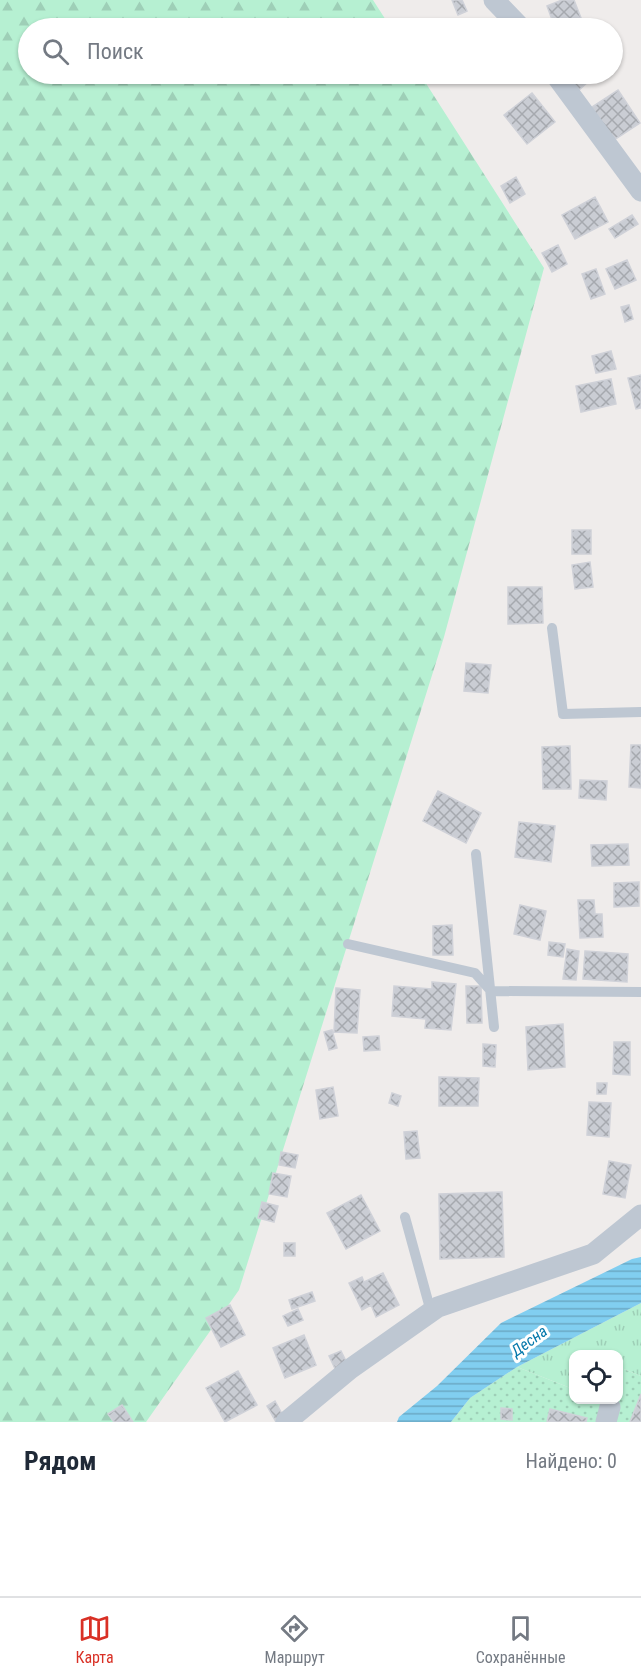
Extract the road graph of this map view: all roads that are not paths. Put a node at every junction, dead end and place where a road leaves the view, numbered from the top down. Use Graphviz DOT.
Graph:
graph roads {
  1 [pos="494,0"];
  2 [pos="511,18"];
  3 [pos="562,84"];
  4 [pos="641,190"];
  5 [pos="552,628"];
  6 [pos="641,712"];
  7 [pos="476,854"];
  8 [pos="348,944"];
  9 [pos="491,991"];
  10 [pos="641,992"];
  11 [pos="494,1026"];
  12 [pos="641,1215"];
  13 [pos="405,1217"];
  14 [pos="431,1312"];
  15 [pos="286,1422"];
  1 -- 2 [label="street"];
  3 -- 4 [label="street"];
  5 -- 6 [label="lane"];
  7 -- 9 [label="lane"];
  8 -- 9 [label="lane"];
  9 -- 10 [label="lane"];
  9 -- 11 [label="lane"];
  12 -- 14 [label="street"];
  13 -- 14 [label="lane"];
  14 -- 15 [label="street"];
}
